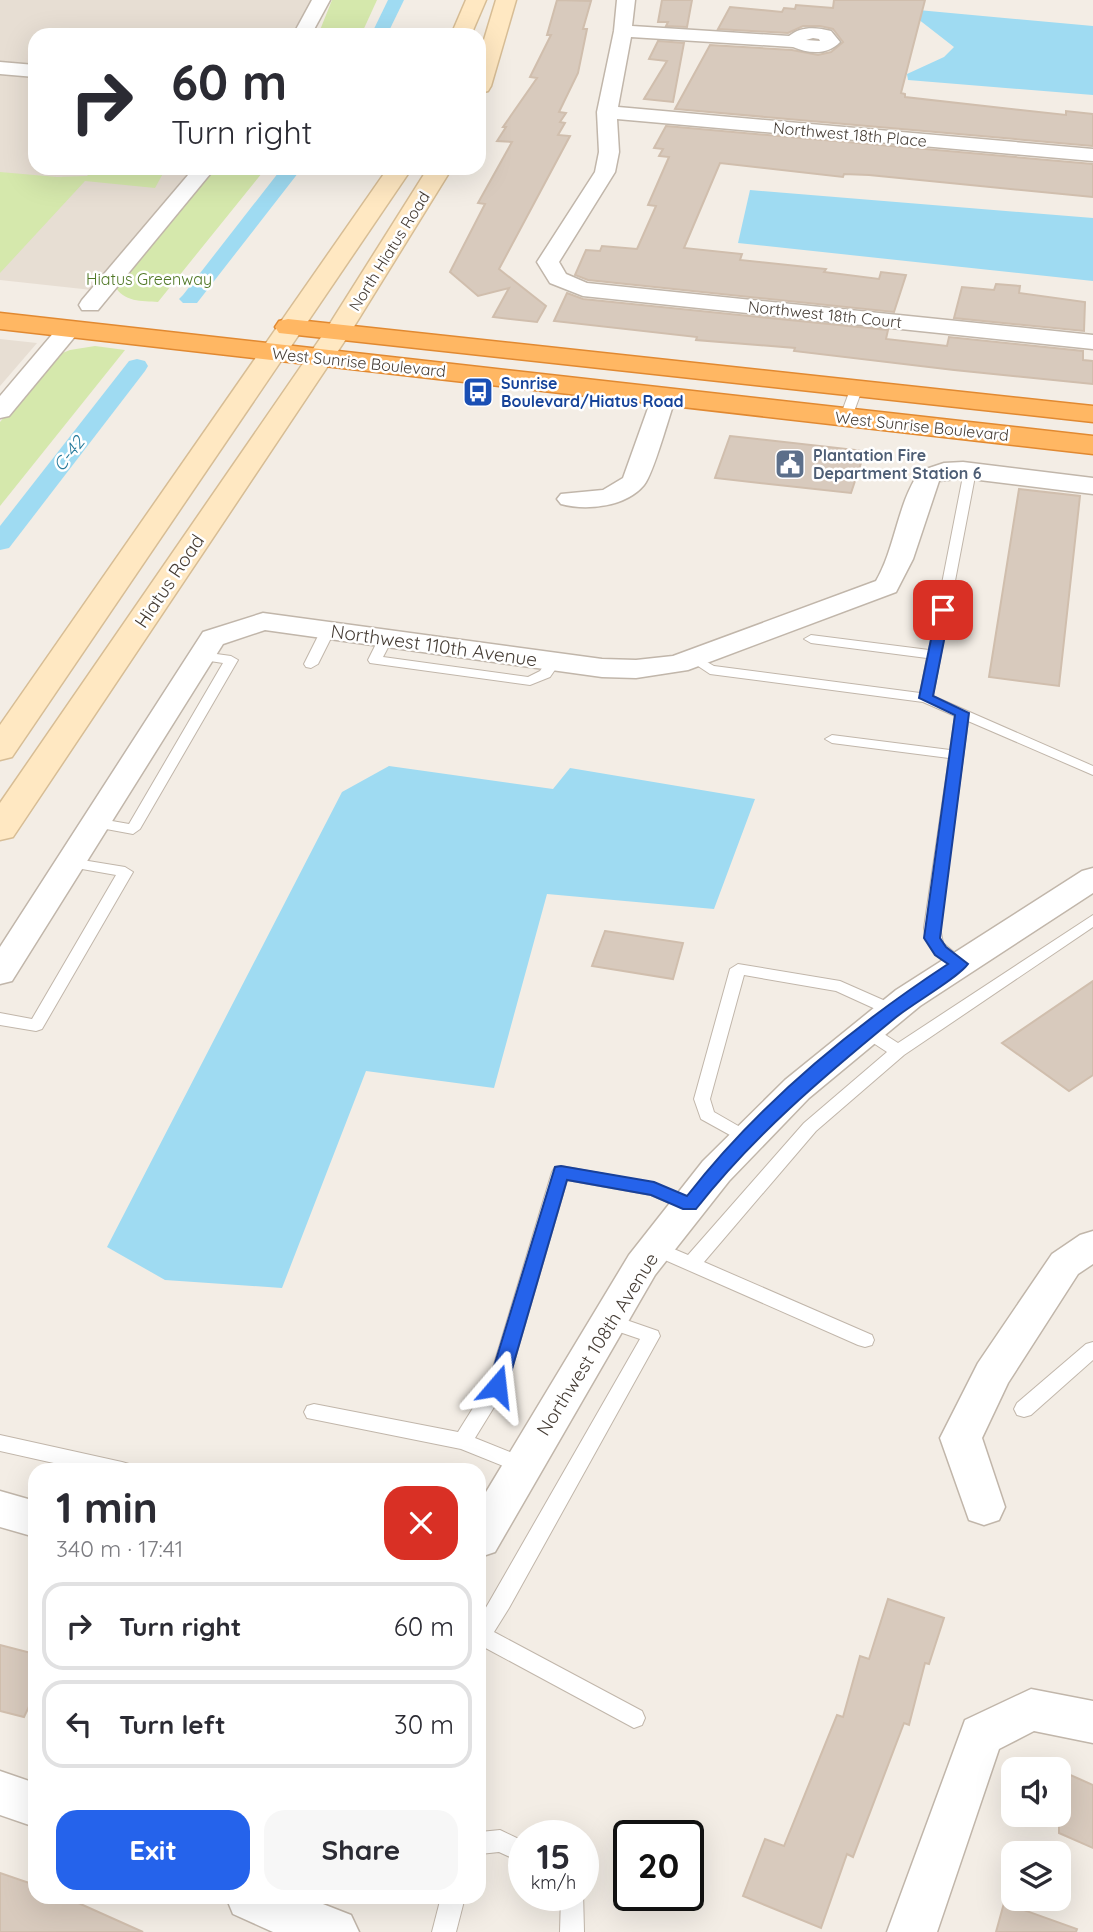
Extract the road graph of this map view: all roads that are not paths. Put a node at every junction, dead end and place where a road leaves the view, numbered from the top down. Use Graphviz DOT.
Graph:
graph roads {
  1 [pos="321,0"];
  2 [pos="476,0"];
  3 [pos="506,0"];
  4 [pos="626,0"];
  5 [pos="306,28"];
  6 [pos="464,28"];
  7 [pos="623,31"];
  8 [pos="796,42"];
  9 [pos="486,66"];
  10 [pos="0,68"];
  11 [pos="28,70"];
  12 [pos="607,112"];
  13 [pos="1093,155"];
  14 [pos="198,175"];
  15 [pos="395,175"];
  16 [pos="436,175"];
  17 [pos="77,304"];
  18 [pos="117,308"];
  19 [pos="0,321"];
  20 [pos="69,329"];
  21 [pos="337,333"];
  22 [pos="278,335"];
  23 [pos="1093,342"];
  24 [pos="320,358"];
  25 [pos="857,387"];
  26 [pos="664,397"];
  27 [pos="0,411"];
  28 [pos="1093,414"];
  29 [pos="846,417"];
  30 [pos="1093,445"];
  31 [pos="967,470"];
  32 [pos="1093,486"];
  33 [pos="570,499"];
  34 [pos="328,630"];
  35 [pos="811,639"];
  36 [pos="934,655"];
  37 [pos="694,658"];
  38 [pos="310,664"];
  39 [pos="926,698"];
  40 [pos="962,713"];
  41 [pos="832,739"];
  42 [pos="0,750"];
  43 [pos="957,755"];
  44 [pos="1093,772"];
  45 [pos="0,829"];
  46 [pos="70,863"];
  47 [pos="1093,878"];
  48 [pos="1093,920"];
  49 [pos="960,964"];
  50 [pos="0,973"];
  51 [pos="0,1019"];
  52 [pos="880,1021"];
  53 [pos="898,1051"];
  54 [pos="748,1139"];
  55 [pos="690,1205"];
  56 [pos="1093,1245"];
  57 [pos="655,1248"];
  58 [pos="691,1264"];
  59 [pos="609,1321"];
  60 [pos="865,1340"];
  61 [pos="1093,1349"];
  62 [pos="1024,1409"];
  63 [pos="314,1412"];
  64 [pos="463,1441"];
  65 [pos="0,1443"];
  66 [pos="90,1463"];
  67 [pos="523,1466"];
  68 [pos="984,1507"];
  69 [pos="0,1509"];
  70 [pos="28,1516"];
  71 [pos="486,1529"];
  72 [pos="486,1626"];
  73 [pos="486,1638"];
  74 [pos="634,1718"];
  75 [pos="1093,1722"];
  76 [pos="0,1793"];
  77 [pos="28,1803"];
  78 [pos="486,1842"];
  79 [pos="508,1845"];
  80 [pos="266,1904"];
  81 [pos="451,1904"];
  82 [pos="573,1911"];
  83 [pos="334,1932"];
  84 [pos="444,1932"];
  85 [pos="572,1932"];
  86 [pos="912,1932"];
  1 -- 5 [label="street"];
  2 -- 6 [label="main road"];
  3 -- 9 [label="main road"];
  4 -- 7 [label="street"];
  7 -- 8 [label="street"];
  7 -- 12 [label="street"];
  10 -- 11 [label="street"];
  12 -- 13 [label="street, Northwest 18th Place"];
  12 -- 23 [label="street, Northwest 18th Court"];
  14 -- 17 [label="street"];
  15 -- 22 [label="main road, North Hiatus Road"];
  16 -- 21 [label="main road, North Hiatus Road"];
  17 -- 18 [label="highway"];
  19 -- 20 [label="highway, West Sunrise Boulevard"];
  20 -- 22 [label="highway, West Sunrise Boulevard"];
  20 -- 27 [label="street"];
  21 -- 22 [label="highway, West Sunrise Boulevard"];
  21 -- 24 [label="main road, Hiatus Road"];
  21 -- 25 [label="highway, West Sunrise Boulevard"];
  22 -- 24 [label="highway, West Sunrise Boulevard"];
  22 -- 42 [label="main road"];
  24 -- 26 [label="highway, West Sunrise Boulevard"];
  24 -- 45 [label="main road, Hiatus Road"];
  25 -- 28 [label="highway, West Sunrise Boulevard"];
  25 -- 29 [label="lane"];
  26 -- 29 [label="highway, West Sunrise Boulevard"];
  26 -- 33 [label="street"];
  29 -- 30 [label="highway, West Sunrise Boulevard"];
  31 -- 32 [label="street"];
  31 -- 36 [label="lane"];
  31 -- 37 [label="street, Northwest 110th Avenue"];
  34 -- 37 [label="street, Northwest 110th Avenue"];
  34 -- 38 [label="lane"];
  34 -- 46 [label="street, Northwest 110th Avenue"];
  35 -- 36 [label="lane"];
  36 -- 39 [label="lane"];
  37 -- 39 [label="lane"];
  39 -- 40 [label="lane"];
  40 -- 43 [label="lane"];
  40 -- 44 [label="lane"];
  41 -- 43 [label="lane"];
  43 -- 49 [label="lane"];
  46 -- 50 [label="street, Northwest 110th Avenue"];
  46 -- 51 [label="lane"];
  47 -- 49 [label="street, Northwest 108th Avenue"];
  48 -- 53 [label="lane"];
  49 -- 52 [label="street, Northwest 108th Avenue"];
  52 -- 53 [label="lane"];
  52 -- 54 [label="street, Northwest 108th Avenue"];
  52 -- 54 [label="lane"];
  53 -- 58 [label="lane"];
  54 -- 55 [label="street, Northwest 108th Avenue"];
  55 -- 57 [label="street, Northwest 108th Avenue"];
  55 -- 64 [label="lane"];
  56 -- 68 [label="street"];
  57 -- 58 [label="lane"];
  57 -- 59 [label="street, Northwest 108th Avenue"];
  58 -- 60 [label="lane"];
  59 -- 67 [label="street, Northwest 108th Avenue"];
  59 -- 72 [label="lane"];
  61 -- 62 [label="lane"];
  63 -- 64 [label="lane"];
  64 -- 67 [label="lane"];
  65 -- 66 [label="lane"];
  67 -- 71 [label="street, Northwest 108th Avenue"];
  69 -- 70 [label="street"];
  73 -- 74 [label="lane"];
  75 -- 86 [label="street"];
  76 -- 77 [label="street"];
  78 -- 79 [label="lane"];
  80 -- 83 [label="street"];
  81 -- 84 [label="lane"];
  82 -- 85 [label="lane"];
}
